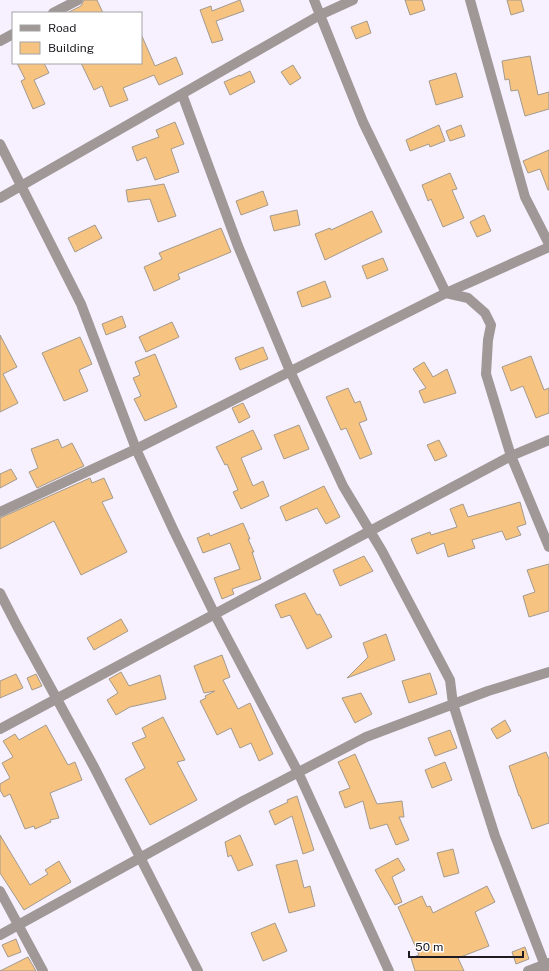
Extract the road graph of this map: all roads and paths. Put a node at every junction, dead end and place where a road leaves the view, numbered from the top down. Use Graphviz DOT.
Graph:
graph roads {
  1 [pos="78,0"];
  2 [pos="314,0"];
  3 [pos="353,0"];
  4 [pos="470,0"];
  5 [pos="55,12"];
  6 [pos="320,15"];
  7 [pos="12,35"];
  8 [pos="0,41"];
  9 [pos="182,94"];
  10 [pos="0,144"];
  11 [pos="21,186"];
  12 [pos="0,198"];
  13 [pos="549,244"];
  14 [pos="549,247"];
  15 [pos="446,293"];
  16 [pos="290,371"];
  17 [pos="549,440"];
  18 [pos="136,449"];
  19 [pos="512,456"];
  20 [pos="0,512"];
  21 [pos="370,531"];
  22 [pos="549,547"];
  23 [pos="0,593"];
  24 [pos="214,615"];
  25 [pos="549,672"];
  26 [pos="56,698"];
  27 [pos="453,704"];
  28 [pos="0,729"];
  29 [pos="298,772"];
  30 [pos="140,857"];
  31 [pos="0,891"];
  32 [pos="18,925"];
  33 [pos="0,935"];
  34 [pos="546,966"];
  35 [pos="43,971"];
  36 [pos="198,971"];
  37 [pos="389,971"];
  38 [pos="528,971"];
  1 -- 5 [label="street"];
  2 -- 6 [label="street"];
  3 -- 6 [label="street"];
  4 -- 13 [label="street"];
  6 -- 9 [label="street"];
  6 -- 15 [label="street"];
  7 -- 8 [label="street"];
  9 -- 11 [label="street"];
  9 -- 16 [label="street"];
  10 -- 11 [label="street"];
  11 -- 12 [label="street"];
  11 -- 18 [label="street"];
  14 -- 15 [label="street"];
  15 -- 16 [label="street"];
  15 -- 19 [label="street"];
  16 -- 18 [label="street"];
  16 -- 21 [label="street"];
  17 -- 19 [label="street"];
  18 -- 20 [label="street"];
  18 -- 24 [label="street"];
  19 -- 21 [label="street"];
  19 -- 22 [label="street"];
  21 -- 24 [label="street"];
  21 -- 27 [label="street"];
  23 -- 26 [label="street"];
  24 -- 26 [label="street"];
  24 -- 29 [label="street"];
  25 -- 27 [label="street"];
  26 -- 28 [label="street"];
  26 -- 30 [label="street"];
  27 -- 29 [label="street"];
  27 -- 34 [label="street"];
  29 -- 30 [label="street"];
  29 -- 37 [label="street"];
  30 -- 32 [label="street"];
  30 -- 36 [label="street"];
  31 -- 32 [label="street"];
  32 -- 33 [label="street"];
  32 -- 35 [label="street"];
  34 -- 38 [label="street"];
}
